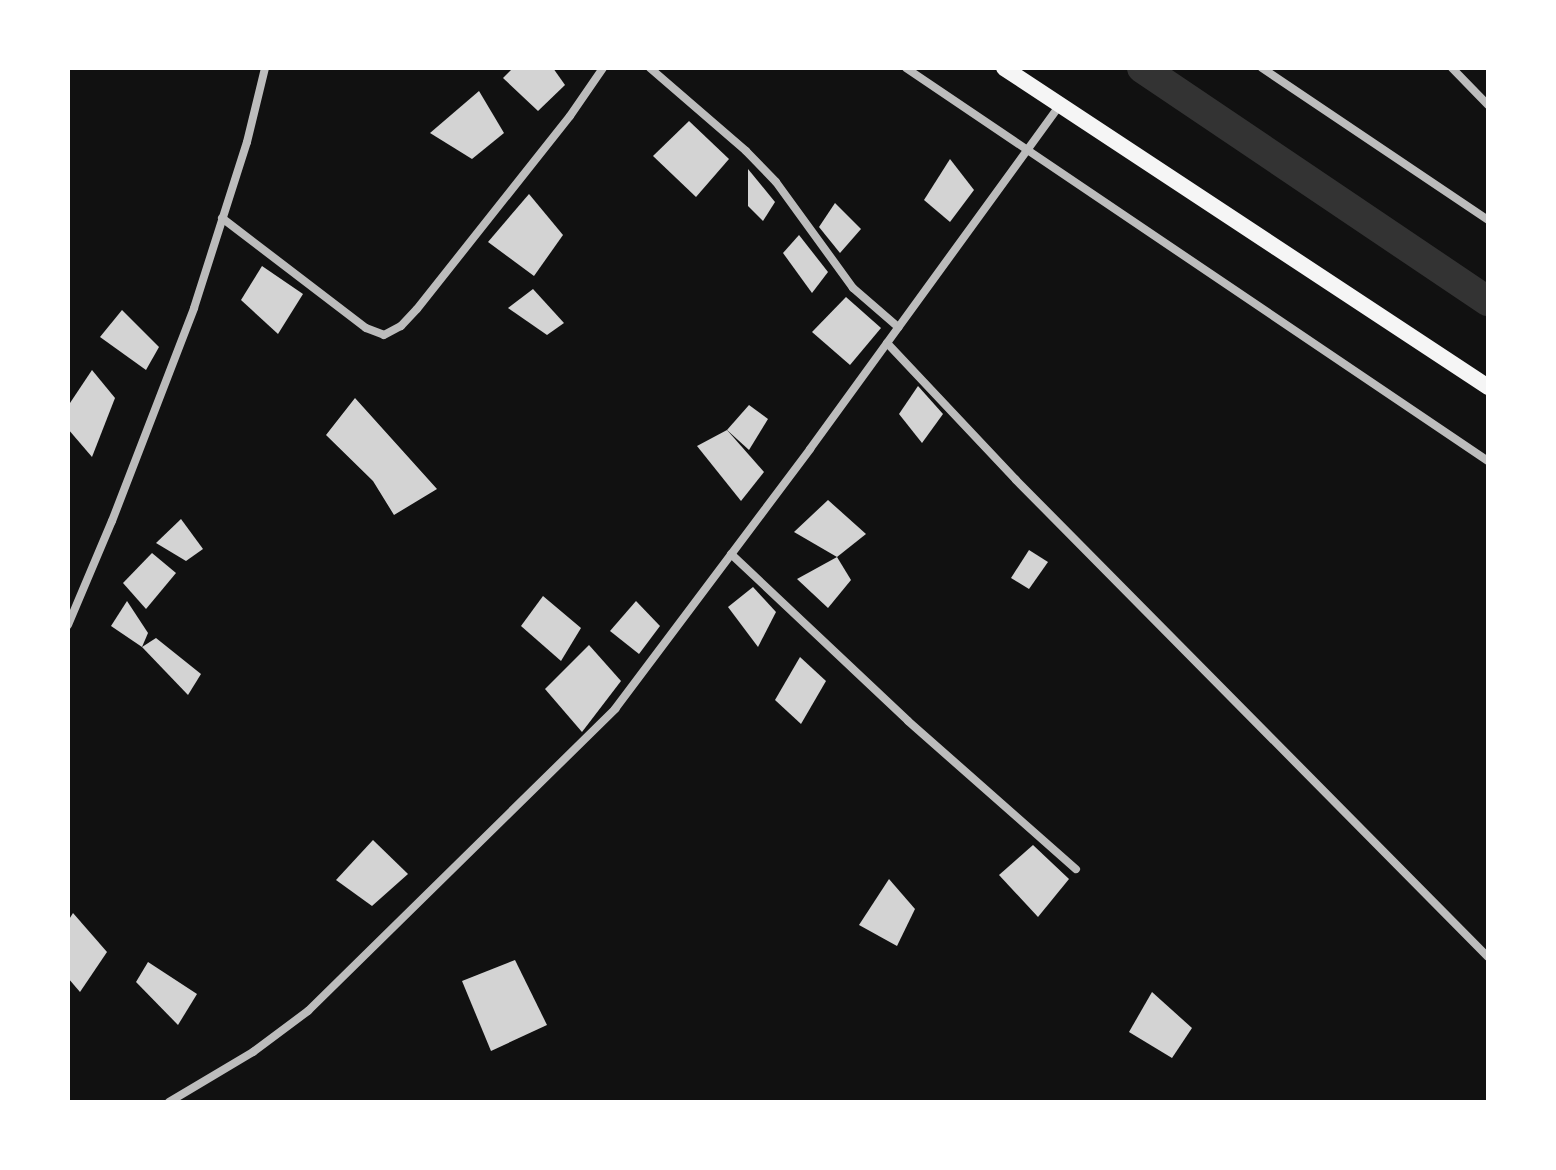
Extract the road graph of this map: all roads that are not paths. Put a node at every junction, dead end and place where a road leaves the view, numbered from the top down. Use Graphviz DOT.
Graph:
graph roads {
  1 [pos="265,68"];
  2 [pos="603,68"];
  3 [pos="650,68"];
  4 [pos="906,68"];
  5 [pos="1004,68"];
  6 [pos="1262,68"];
  7 [pos="1452,68"];
  8 [pos="1060,105"];
  9 [pos="1488,105"];
  10 [pos="1026,150"];
  11 [pos="222,218"];
  12 [pos="1488,220"];
  13 [pos="898,327"];
  14 [pos="887,343"];
  15 [pos="1488,387"];
  16 [pos="1488,461"];
  17 [pos="731,554"];
  18 [pos="68,625"];
  19 [pos="1076,869"];
  20 [pos="1488,957"];
  21 [pos="169,1102"];
  1 -- 11 [label="street"];
  2 -- 11 [label="street"];
  3 -- 13 [label="street"];
  4 -- 10 [label="street"];
  5 -- 8 [label="main road"];
  6 -- 12 [label="street"];
  7 -- 9 [label="street"];
  8 -- 10 [label="street"];
  8 -- 15 [label="main road"];
  10 -- 13 [label="street"];
  10 -- 16 [label="street"];
  11 -- 18 [label="street"];
  13 -- 14 [label="street"];
  14 -- 17 [label="street"];
  14 -- 20 [label="street"];
  17 -- 19 [label="street"];
  17 -- 21 [label="street"];
}
